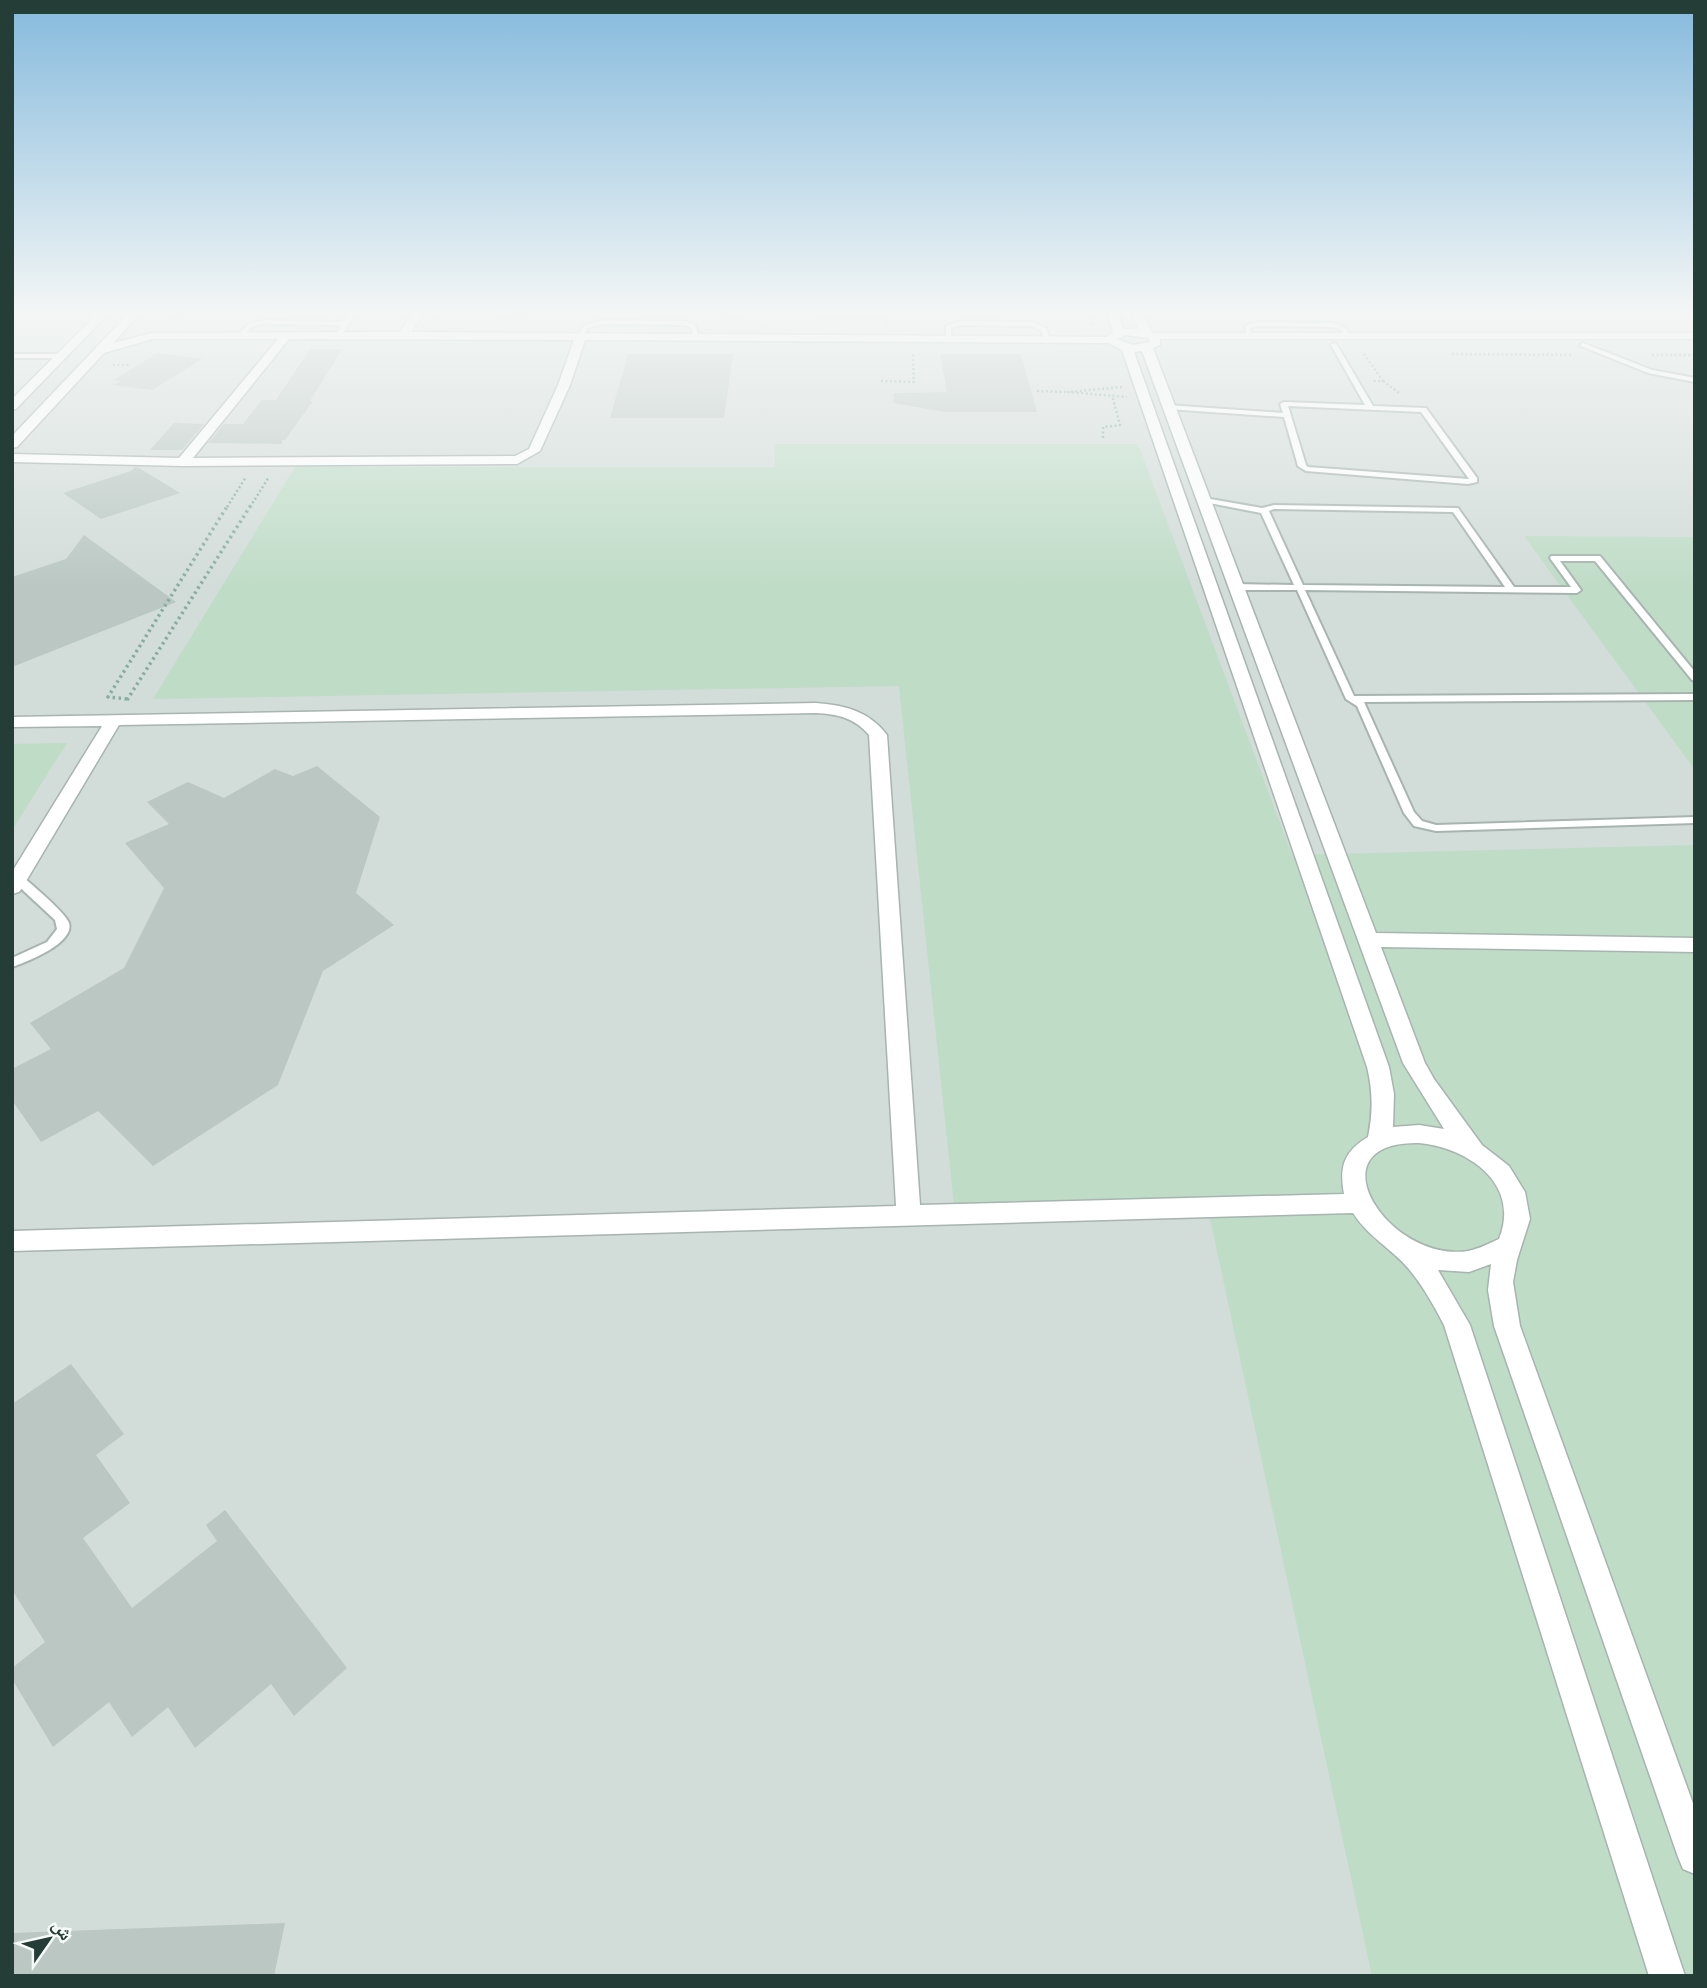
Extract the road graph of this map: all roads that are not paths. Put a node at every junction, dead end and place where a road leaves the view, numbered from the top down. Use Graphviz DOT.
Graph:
graph roads {
  1 [pos="51,403"];
  2 [pos="231,403"];
  3 [pos="556,403"];
  4 [pos="1146,403"];
  5 [pos="1166,403"];
  6 [pos="1368,403"];
  7 [pos="1167,407"];
  8 [pos="1370,407"];
  9 [pos="1286,415"];
  10 [pos="12,444"];
  11 [pos="12,458"];
  12 [pos="183,462"];
  13 [pos="1202,499"];
  14 [pos="1264,511"];
  15 [pos="1235,587"];
  16 [pos="1301,587"];
  17 [pos="1511,590"];
  18 [pos="1695,678"];
  19 [pos="1695,697"];
  20 [pos="1351,699"];
  21 [pos="114,720"];
  22 [pos="12,722"];
  23 [pos="1695,820"];
  24 [pos="15,884"];
  25 [pos="1368,940"];
  26 [pos="1695,945"];
  27 [pos="12,963"];
  28 [pos="1379,1140"];
  29 [pos="1480,1155"];
  30 [pos="1358,1203"];
  31 [pos="909,1216"];
  32 [pos="12,1241"];
  33 [pos="1507,1247"];
  34 [pos="1404,1249"];
  35 [pos="1695,1857"];
  36 [pos="1667,1976"];
  1 -- 10 [label="street"];
  2 -- 12 [label="street"];
  3 -- 12 [label="street"];
  4 -- 28 [label="street"];
  5 -- 7 [label="street"];
  6 -- 8 [label="lane"];
  7 -- 9 [label="lane"];
  7 -- 13 [label="street"];
  8 -- 9 [label="lane"];
  8 -- 9 [label="lane"];
  11 -- 12 [label="street"];
  13 -- 14 [label="lane"];
  13 -- 15 [label="street"];
  14 -- 16 [label="lane"];
  14 -- 17 [label="lane"];
  15 -- 16 [label="lane"];
  15 -- 25 [label="street"];
  16 -- 17 [label="lane"];
  16 -- 20 [label="lane"];
  17 -- 18 [label="lane"];
  19 -- 20 [label="lane"];
  20 -- 23 [label="lane"];
  21 -- 22 [label="street"];
  21 -- 24 [label="street"];
  21 -- 31 [label="street"];
  24 -- 27 [label="lane"];
  25 -- 26 [label="street"];
  25 -- 29 [label="street"];
  28 -- 29 [label="street"];
  28 -- 30 [label="street"];
  29 -- 33 [label="street"];
  30 -- 31 [label="street"];
  30 -- 34 [label="street"];
  31 -- 32 [label="street"];
  33 -- 34 [label="street"];
  33 -- 35 [label="street"];
  34 -- 36 [label="street"];
}
